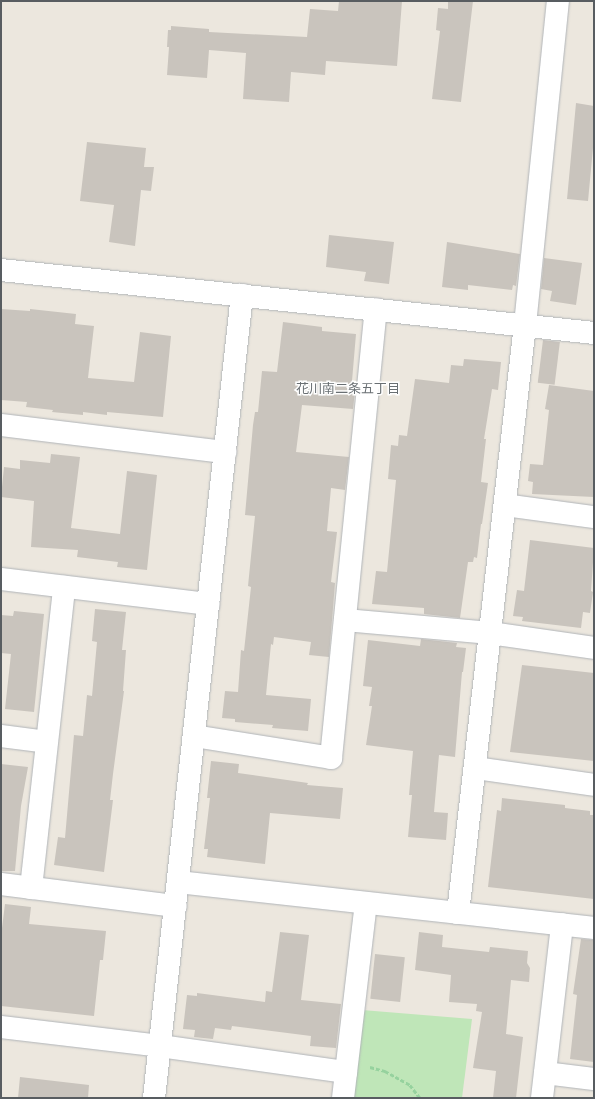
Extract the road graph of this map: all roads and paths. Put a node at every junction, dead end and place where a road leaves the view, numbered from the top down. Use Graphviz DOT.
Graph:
graph roads {
  1 [pos="558,1"];
  2 [pos="1,270"];
  3 [pos="242,295"];
  4 [pos="376,309"];
  5 [pos="525,325"];
  6 [pos="594,333"];
  7 [pos="1,425"];
  8 [pos="225,452"];
  9 [pos="505,505"];
  10 [pos="594,517"];
  11 [pos="1,580"];
  12 [pos="64,587"];
  13 [pos="208,604"];
  14 [pos="345,620"];
  15 [pos="490,633"];
  16 [pos="594,648"];
  17 [pos="1,736"];
  18 [pos="194,736"];
  19 [pos="47,742"];
  20 [pos="475,768"];
  21 [pos="594,785"];
  22 [pos="178,882"];
  23 [pos="1,884"];
  24 [pos="31,888"];
  25 [pos="366,903"];
  26 [pos="176,906"];
  27 [pos="458,913"];
  28 [pos="562,924"];
  29 [pos="594,928"];
  30 [pos="1,1027"];
  31 [pos="160,1046"];
  32 [pos="355,1068"];
  33 [pos="545,1073"];
  34 [pos="594,1079"];
  35 [pos="154,1098"];
  36 [pos="343,1098"];
  37 [pos="420,1098"];
  38 [pos="542,1098"];
  1 -- 5 [label="street"];
  2 -- 3 [label="street"];
  3 -- 4 [label="street"];
  3 -- 8 [label="street"];
  4 -- 5 [label="street"];
  4 -- 14 [label="street"];
  5 -- 6 [label="street"];
  5 -- 9 [label="street"];
  7 -- 8 [label="street"];
  8 -- 13 [label="street"];
  9 -- 10 [label="street"];
  9 -- 15 [label="street"];
  11 -- 12 [label="street"];
  12 -- 13 [label="street"];
  12 -- 19 [label="street"];
  13 -- 18 [label="street"];
  14 -- 15 [label="street"];
  14 -- 18 [label="street"];
  15 -- 16 [label="street"];
  15 -- 20 [label="street"];
  17 -- 19 [label="street"];
  18 -- 22 [label="street"];
  19 -- 24 [label="street"];
  20 -- 21 [label="street"];
  20 -- 27 [label="street"];
  22 -- 25 [label="street"];
  22 -- 26 [label="street"];
  23 -- 24 [label="street"];
  24 -- 26 [label="street"];
  25 -- 27 [label="street"];
  25 -- 32 [label="street"];
  26 -- 31 [label="street"];
  27 -- 28 [label="street"];
  28 -- 29 [label="street"];
  28 -- 33 [label="street"];
  30 -- 31 [label="street"];
  31 -- 32 [label="street"];
  31 -- 35 [label="street"];
  32 -- 36 [label="street"];
  32 -- 37 [label="path"];
  33 -- 34 [label="street"];
  33 -- 38 [label="street"];
}
